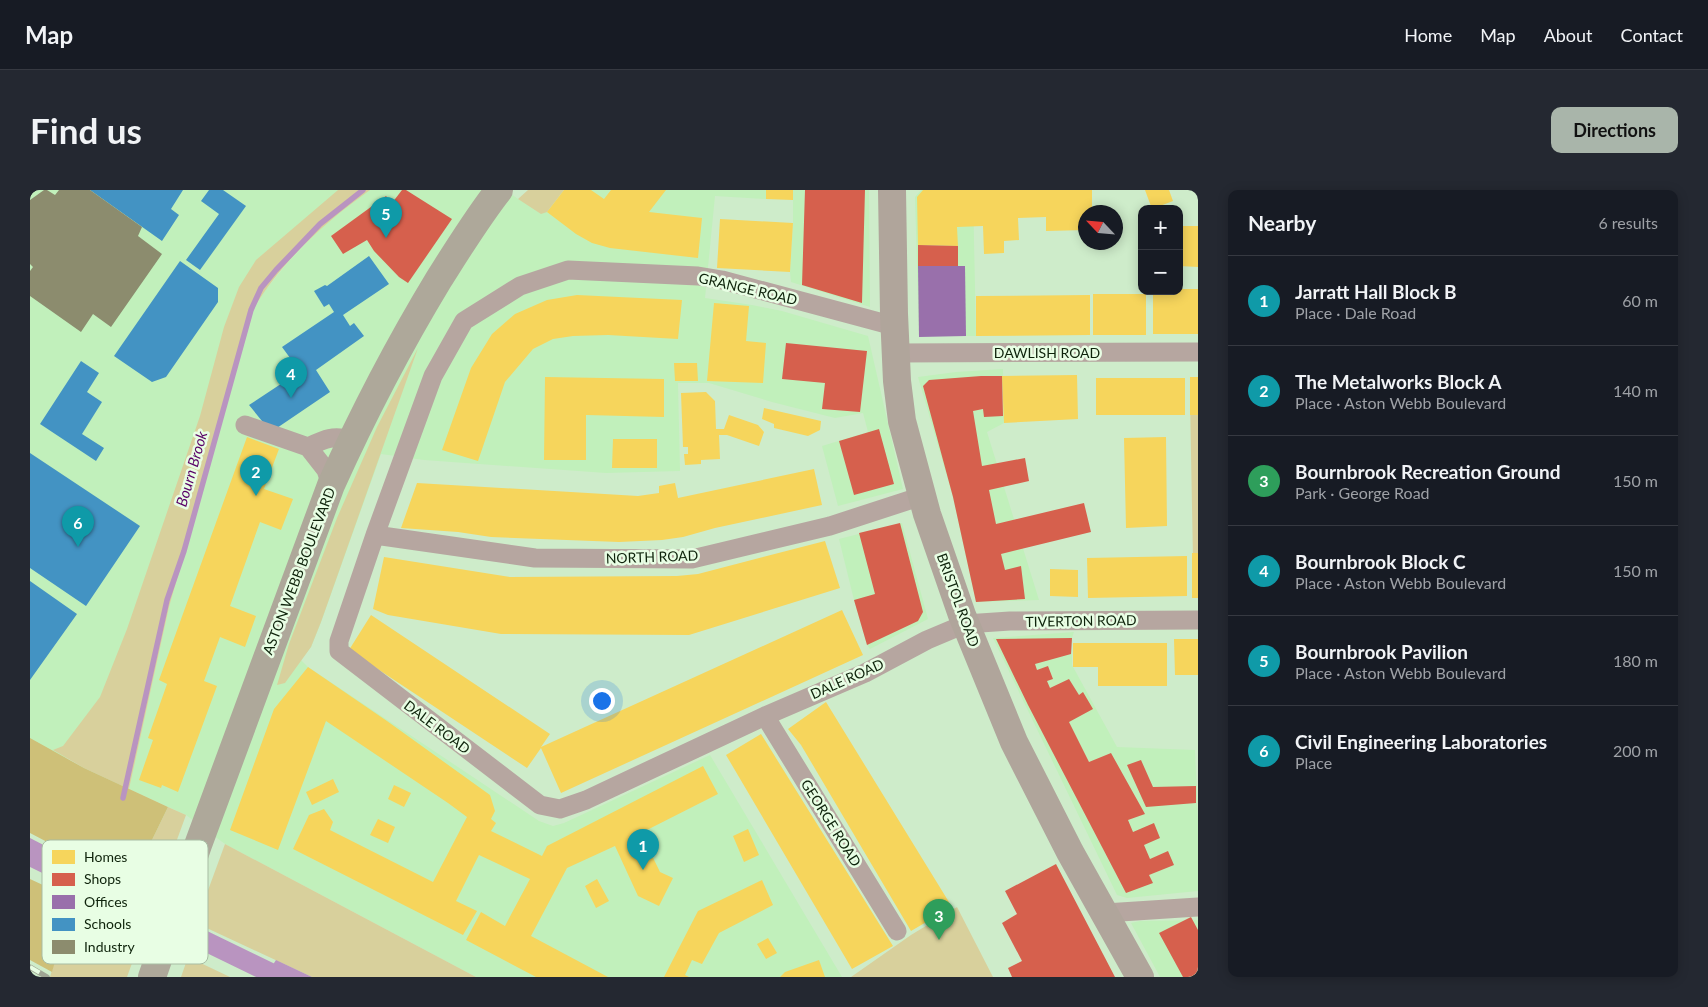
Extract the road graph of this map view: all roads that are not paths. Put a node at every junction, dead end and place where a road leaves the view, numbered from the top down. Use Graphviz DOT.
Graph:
graph roads {
  1 [pos="499,190"];
  2 [pos="892,190"];
  3 [pos="568,270"];
  4 [pos="894,326"];
  5 [pos="1198,352"];
  6 [pos="896,353"];
  7 [pos="245,425"];
  8 [pos="352,440"];
  9 [pos="308,447"];
  10 [pos="331,485"];
  11 [pos="922,496"];
  12 [pos="375,535"];
  13 [pos="1198,620"];
  14 [pos="965,624"];
  15 [pos="765,716"];
  16 [pos="200,840"];
  17 [pos="1198,907"];
  18 [pos="1105,913"];
  19 [pos="897,931"];
  20 [pos="157,964"];
  21 [pos="152,977"];
  22 [pos="1140,977"];
  1 -- 8 [label="highway, ASTON WEBB BOULEVARD"];
  2 -- 4 [label="main road, BRISTOL ROAD"];
  3 -- 4 [label="street, GRANGE ROAD"];
  3 -- 12 [label="street, DALE ROAD"];
  4 -- 6 [label="main road, BRISTOL ROAD"];
  5 -- 6 [label="street, DAWLISH ROAD"];
  6 -- 11 [label="main road, BRISTOL ROAD"];
  7 -- 9 [label="street"];
  8 -- 9 [label="street"];
  8 -- 10 [label="highway, ASTON WEBB BOULEVARD"];
  9 -- 10 [label="street"];
  10 -- 16 [label="highway, ASTON WEBB BOULEVARD"];
  11 -- 12 [label="street, NORTH ROAD"];
  11 -- 14 [label="main road, BRISTOL ROAD"];
  12 -- 15 [label="street, DALE ROAD"];
  13 -- 14 [label="street, TIVERTON ROAD"];
  14 -- 15 [label="street, DALE ROAD"];
  14 -- 18 [label="main road, BRISTOL ROAD"];
  15 -- 19 [label="street, GEORGE ROAD"];
  17 -- 18 [label="street"];
  18 -- 22 [label="main road, BRISTOL ROAD"];
  20 -- 21 [label="highway, ASTON WEBB BOULEVARD"];
}
